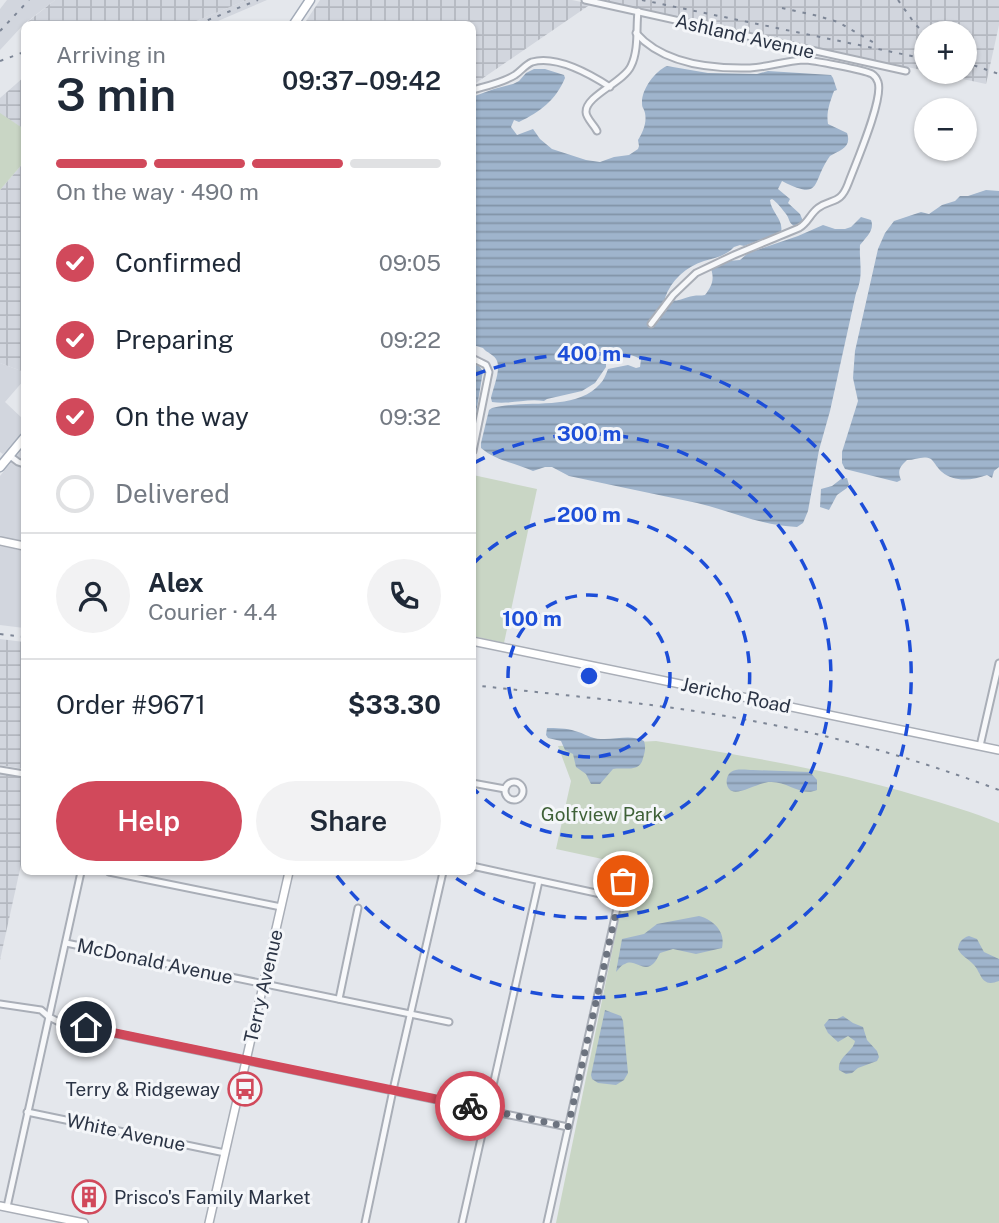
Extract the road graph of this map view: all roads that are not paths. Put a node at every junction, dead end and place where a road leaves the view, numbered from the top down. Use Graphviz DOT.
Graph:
graph roads {
  1 [pos="310,0"];
  2 [pos="585,0"];
  3 [pos="638,11"];
  4 [pos="296,21"];
  5 [pos="636,33"];
  6 [pos="906,71"];
  7 [pos="610,86"];
  8 [pos="476,89"];
  9 [pos="597,131"];
  10 [pos="651,324"];
  11 [pos="476,360"];
  12 [pos="476,436"];
  13 [pos="21,442"];
  14 [pos="10,456"];
  15 [pos="21,463"];
  16 [pos="0,467"];
  17 [pos="0,541"];
  18 [pos="21,545"];
  19 [pos="476,641"];
  20 [pos="999,663"];
  21 [pos="980,746"];
  22 [pos="999,750"];
  23 [pos="0,770"];
  24 [pos="21,774"];
  25 [pos="476,784"];
  26 [pos="505,789"];
  27 [pos="625,865"];
  28 [pos="476,867"];
  29 [pos="81,875"];
  30 [pos="124,875"];
  31 [pos="288,875"];
  32 [pos="442,875"];
  33 [pos="539,881"];
  34 [pos="619,898"];
  35 [pos="281,907"];
  36 [pos="358,908"];
  37 [pos="66,943"];
  38 [pos="264,983"];
  39 [pos="339,999"];
  40 [pos="0,1004"];
  41 [pos="411,1014"];
  42 [pos="49,1017"];
  43 [pos="449,1022"];
  44 [pos="246,1061"];
  45 [pos="393,1090"];
  46 [pos="487,1110"];
  47 [pos="27,1112"];
  48 [pos="568,1127"];
  49 [pos="225,1153"];
  50 [pos="3,1206"];
  51 [pos="72,1222"];
  52 [pos="84,1223"];
  53 [pos="209,1223"];
  54 [pos="365,1223"];
  55 [pos="462,1223"];
  56 [pos="547,1223"];
  1 -- 4 [label="main road"];
  2 -- 3 [label="street, Ashland Avenue"];
  3 -- 5 [label="street"];
  3 -- 6 [label="street, Ashland Avenue"];
  5 -- 7 [label="street"];
  5 -- 10 [label="street"];
  7 -- 8 [label="street"];
  7 -- 9 [label="street"];
  11 -- 12 [label="street"];
  13 -- 14 [label="main road"];
  14 -- 15 [label="street"];
  14 -- 16 [label="main road"];
  17 -- 18 [label="main road"];
  19 -- 21 [label="main road, Jericho Road"];
  20 -- 21 [label="street"];
  21 -- 22 [label="main road, Jericho Road"];
  23 -- 24 [label="street"];
  25 -- 26 [label="street"];
  27 -- 34 [label="street"];
  28 -- 33 [label="street"];
  29 -- 37 [label="street"];
  30 -- 35 [label="street"];
  31 -- 35 [label="main road, Terry Avenue"];
  32 -- 41 [label="street"];
  33 -- 34 [label="street"];
  33 -- 46 [label="street"];
  34 -- 48 [label="street"];
  35 -- 38 [label="main road, Terry Avenue"];
  36 -- 39 [label="street"];
  37 -- 38 [label="street, McDonald Avenue"];
  37 -- 42 [label="street"];
  38 -- 39 [label="street, McDonald Avenue"];
  38 -- 44 [label="main road, Terry Avenue"];
  39 -- 41 [label="street, McDonald Avenue"];
  40 -- 42 [label="street"];
  41 -- 43 [label="street, McDonald Avenue"];
  41 -- 45 [label="street"];
  42 -- 44 [label="street"];
  42 -- 47 [label="street"];
  44 -- 45 [label="street"];
  44 -- 49 [label="main road, Terry Avenue"];
  45 -- 46 [label="street"];
  45 -- 54 [label="street"];
  46 -- 48 [label="street"];
  46 -- 55 [label="street"];
  47 -- 49 [label="street, White Avenue"];
  47 -- 50 [label="street"];
  48 -- 56 [label="street"];
  49 -- 53 [label="main road, Terry Avenue"];
  50 -- 51 [label="main road"];
  51 -- 52 [label="main road"];
}
